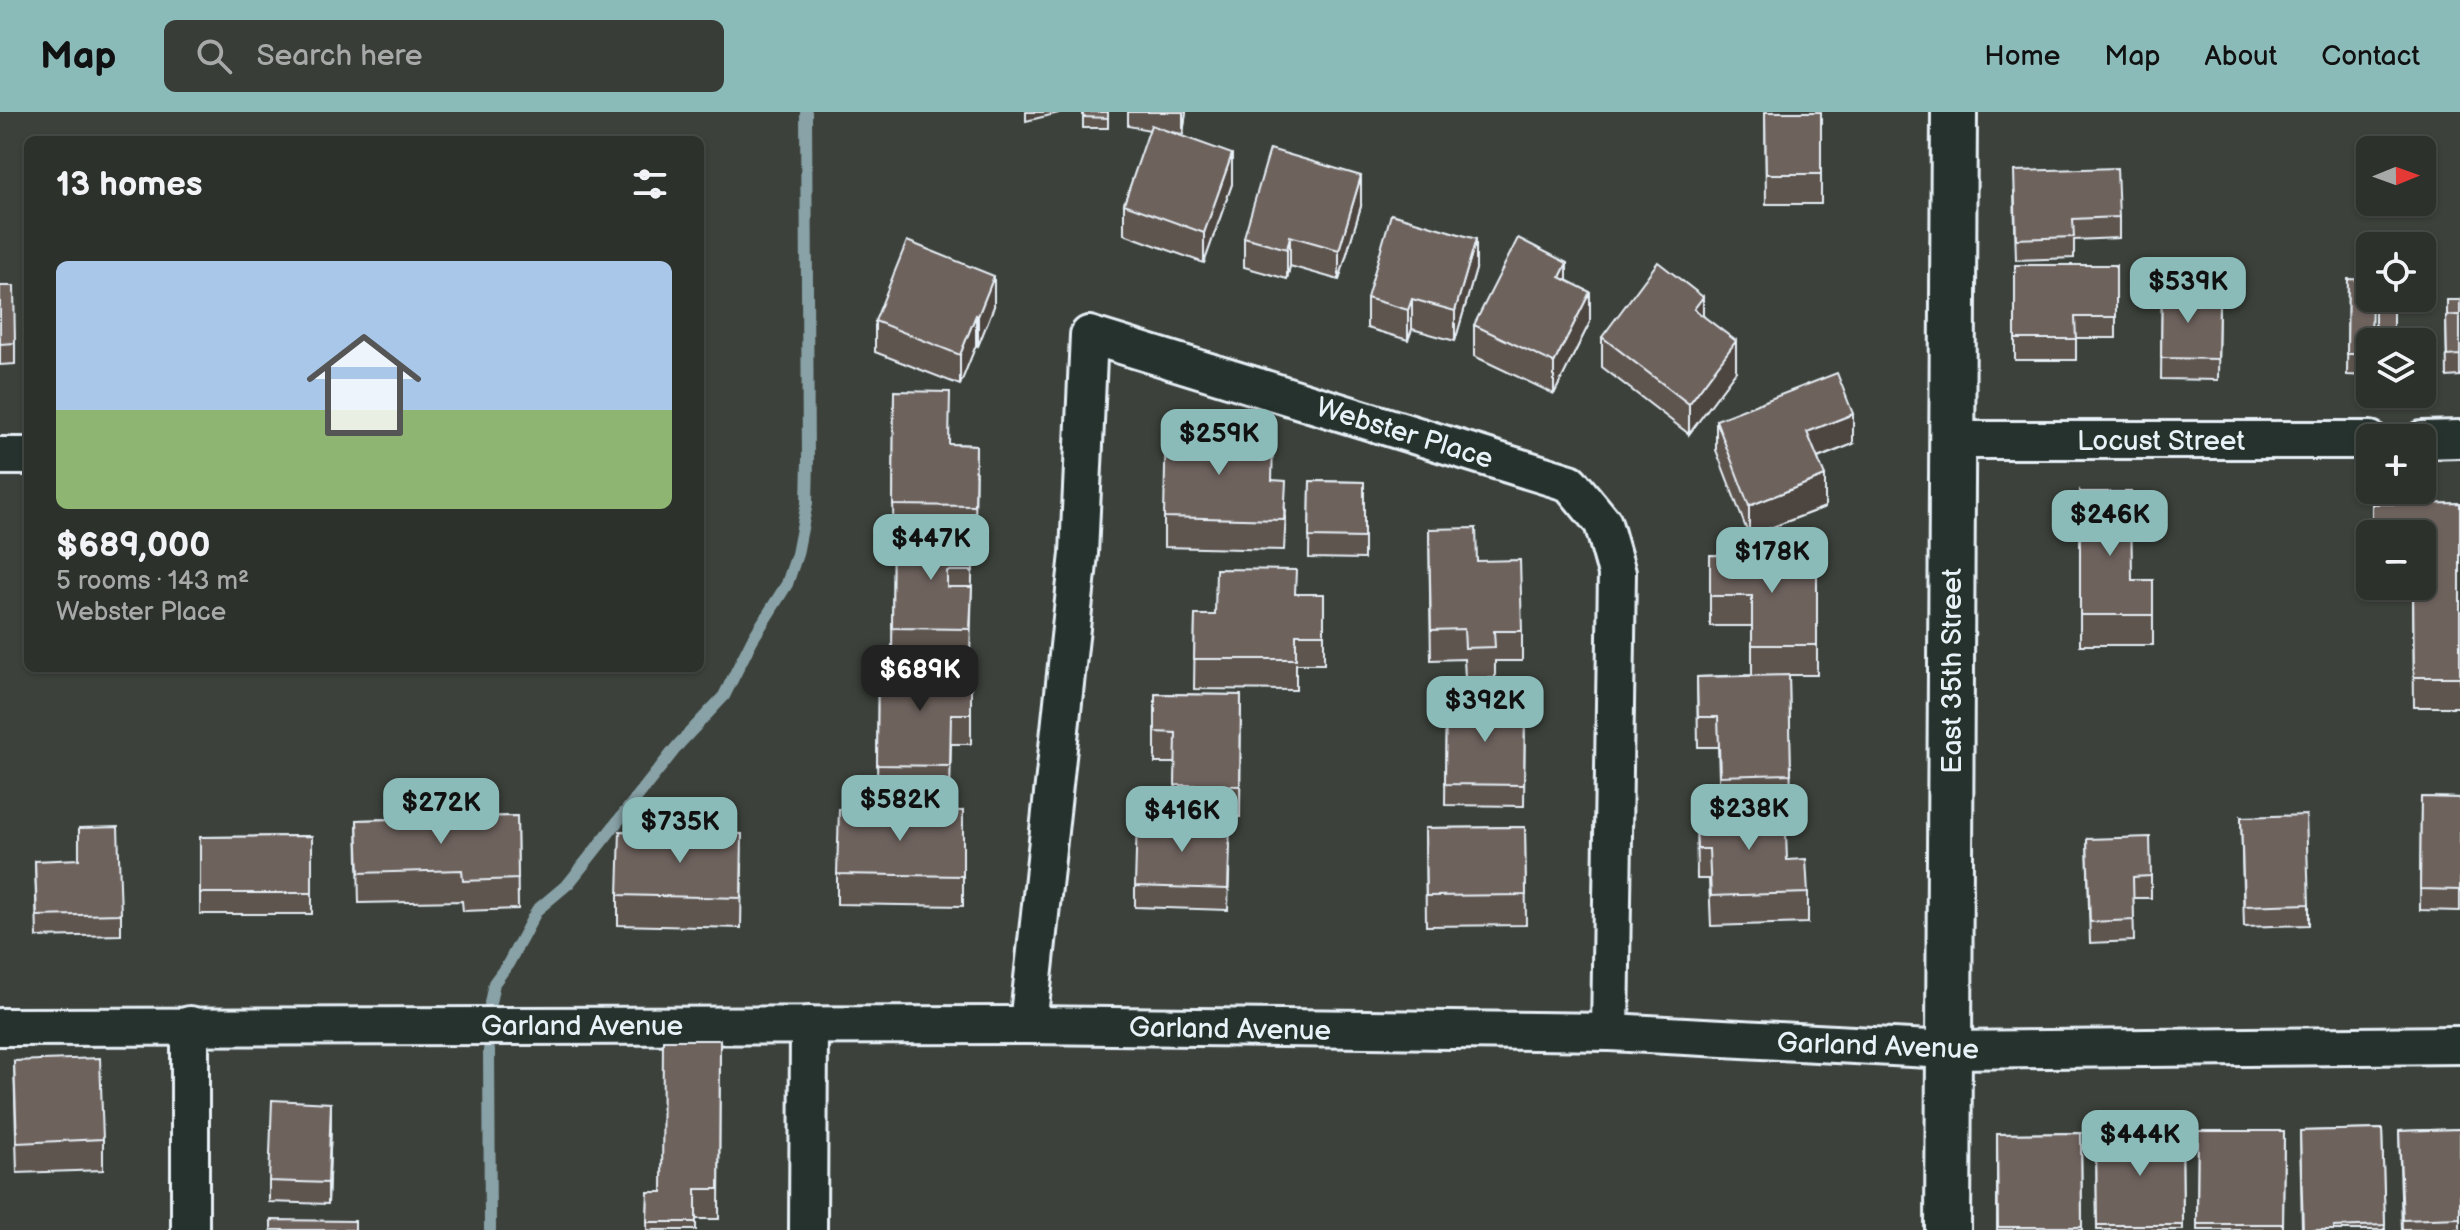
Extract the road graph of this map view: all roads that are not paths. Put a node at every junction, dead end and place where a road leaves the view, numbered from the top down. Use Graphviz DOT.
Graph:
graph roads {
  1 [pos="1954,112"];
  2 [pos="2460,439"];
  3 [pos="1952,440"];
  4 [pos="2356,440"];
  5 [pos="2436,440"];
  6 [pos="0,456"];
  7 [pos="24,456"];
  8 [pos="190,1025"];
  9 [pos="809,1025"];
  10 [pos="1028,1025"];
  11 [pos="0,1027"];
  12 [pos="1610,1032"];
  13 [pos="2460,1045"];
  14 [pos="1949,1050"];
  15 [pos="190,1230"];
  16 [pos="808,1230"];
  17 [pos="1948,1230"];
  1 -- 3 [label="street, East 35th Street"];
  2 -- 5 [label="street"];
  3 -- 4 [label="street, Locust Street"];
  3 -- 14 [label="street, East 35th Street"];
  6 -- 7 [label="street"];
  8 -- 9 [label="street, Garland Avenue"];
  8 -- 11 [label="street, Garland Avenue"];
  8 -- 15 [label="street"];
  9 -- 10 [label="street, Garland Avenue"];
  9 -- 16 [label="street"];
  10 -- 12 [label="street, Garland Avenue"];
  10 -- 12 [label="street, Webster Place"];
  12 -- 14 [label="street, Garland Avenue"];
  13 -- 14 [label="street, Garland Avenue"];
  14 -- 17 [label="street, East 35th Street"];
}
